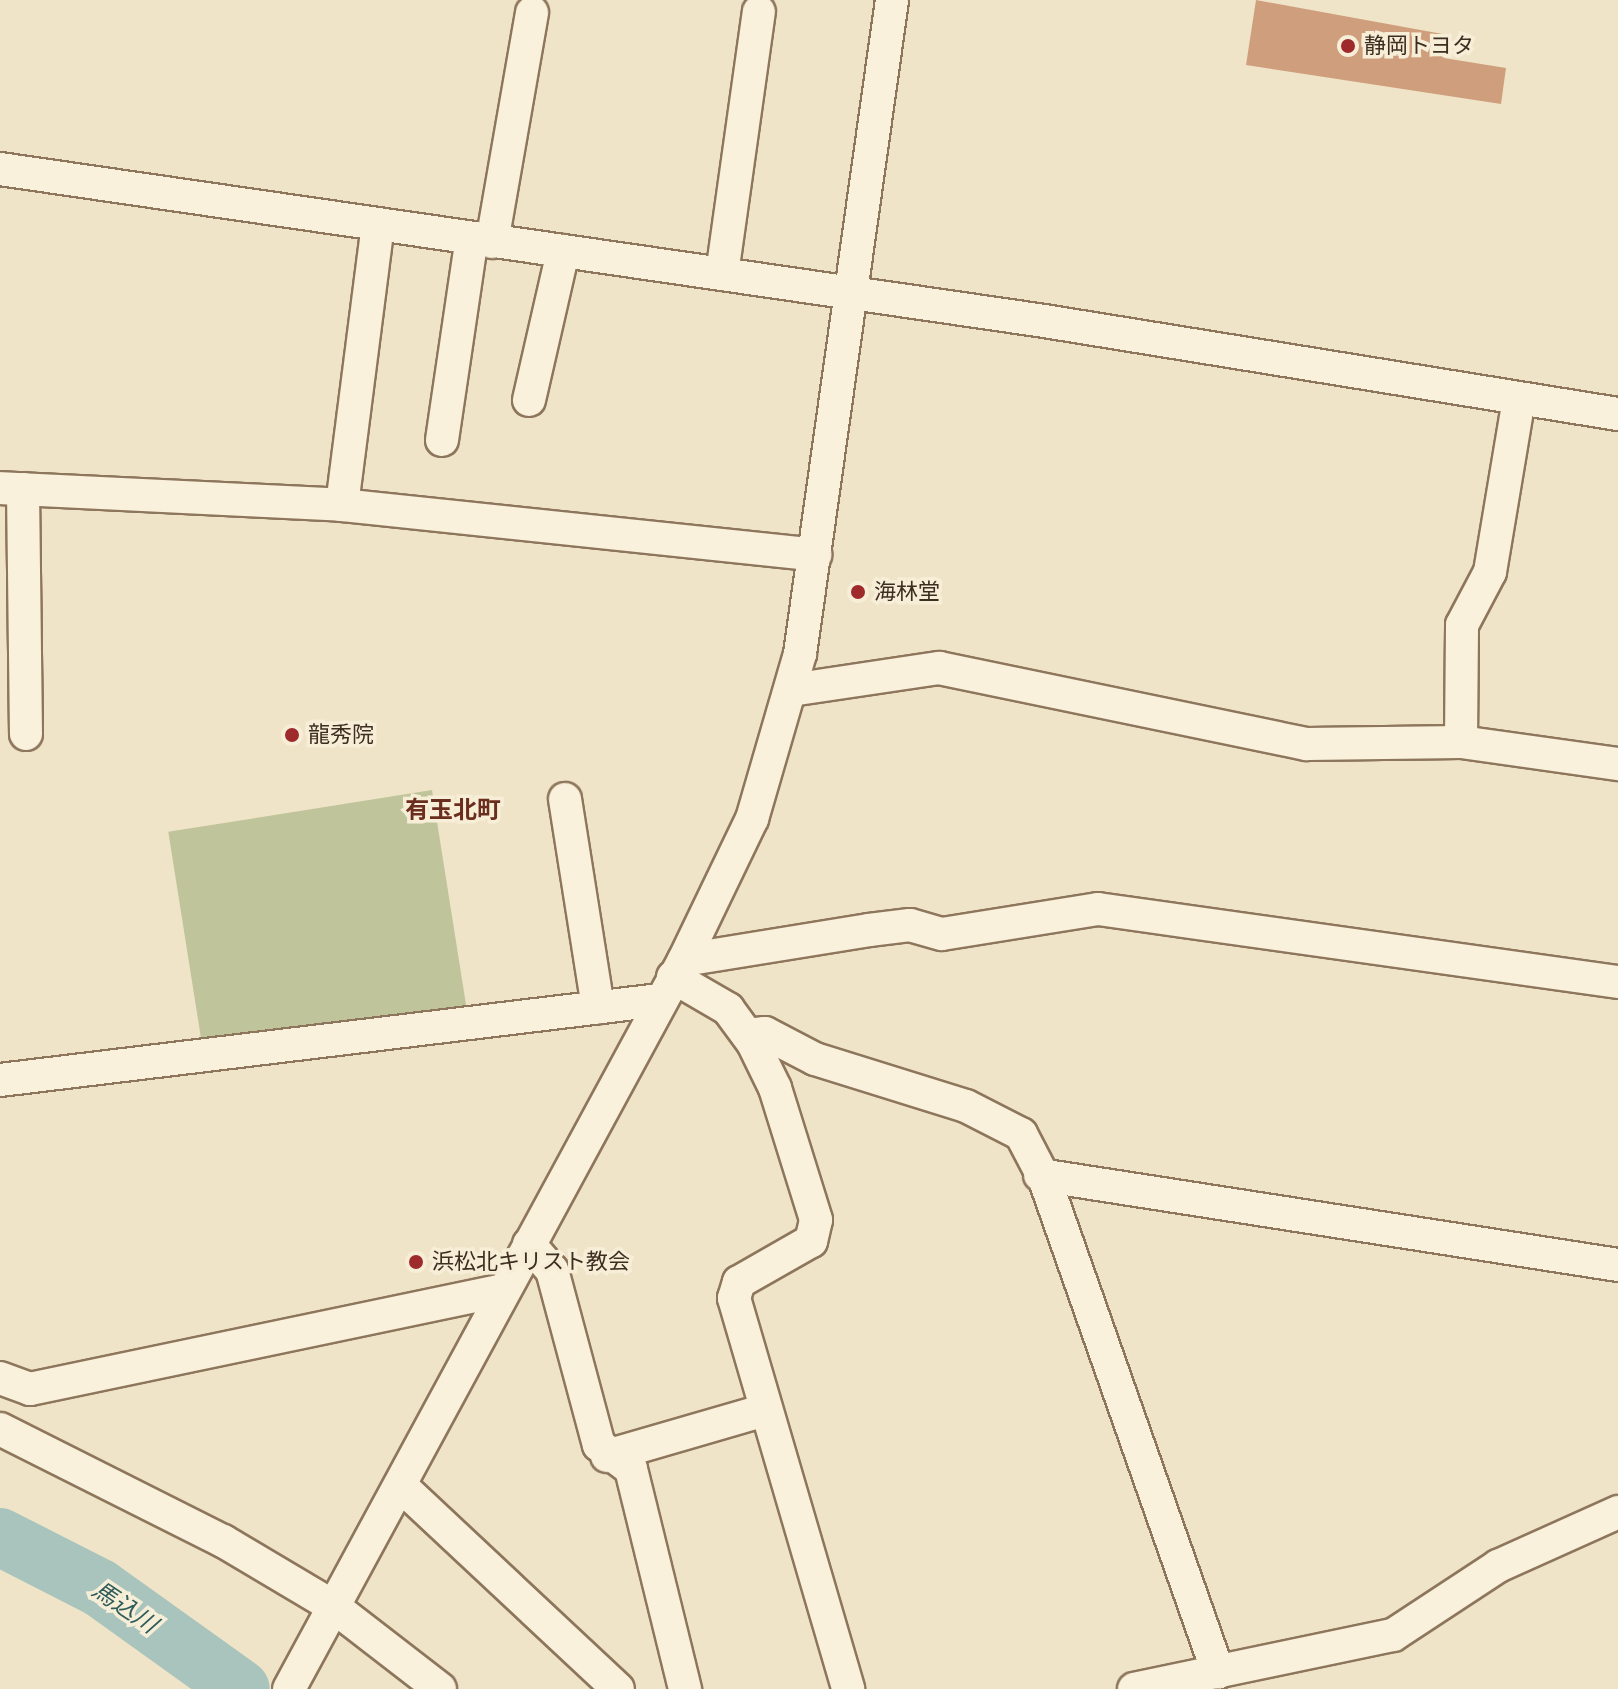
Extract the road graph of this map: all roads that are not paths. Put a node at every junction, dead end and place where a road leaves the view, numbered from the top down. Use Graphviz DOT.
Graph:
graph roads {
  1 [pos="892,0"];
  2 [pos="532,12"];
  3 [pos="759,12"];
  4 [pos="0,169"];
  5 [pos="378,225"];
  6 [pos="482,240"];
  7 [pos="563,251"];
  8 [pos="722,274"];
  9 [pos="848,295"];
  10 [pos="1519,398"];
  11 [pos="529,400"];
  12 [pos="1618,414"];
  13 [pos="442,440"];
  14 [pos="11,488"];
  15 [pos="342,505"];
  16 [pos="815,555"];
  17 [pos="791,690"];
  18 [pos="26,734"];
  19 [pos="1461,742"];
  20 [pos="1618,763"];
  21 [pos="565,799"];
  22 [pos="557,884"];
  23 [pos="672,979"];
  24 [pos="1618,982"];
  25 [pos="588,1008"];
  26 [pos="748,1035"];
  27 [pos="0,1080"];
  28 [pos="1040,1175"];
  29 [pos="529,1244"];
  30 [pos="1618,1265"];
  31 [pos="503,1290"];
  32 [pos="0,1378"];
  33 [pos="765,1410"];
  34 [pos="0,1429"];
  35 [pos="607,1456"];
  36 [pos="401,1486"];
  37 [pos="1618,1512"];
  38 [pos="334,1607"];
  39 [pos="1220,1677"];
  40 [pos="289,1689"];
  41 [pos="440,1689"];
  42 [pos="618,1689"];
  43 [pos="685,1689"];
  44 [pos="848,1689"];
  45 [pos="1134,1689"];
  1 -- 9 [label="street"];
  2 -- 6 [label="street"];
  3 -- 8 [label="street"];
  4 -- 5 [label="street"];
  5 -- 6 [label="street"];
  5 -- 15 [label="street"];
  6 -- 7 [label="street"];
  6 -- 13 [label="street"];
  7 -- 8 [label="street"];
  7 -- 11 [label="street"];
  8 -- 9 [label="street"];
  9 -- 10 [label="street"];
  9 -- 16 [label="street"];
  10 -- 12 [label="street"];
  10 -- 19 [label="street"];
  14 -- 15 [label="street"];
  14 -- 18 [label="street"];
  15 -- 16 [label="street"];
  16 -- 17 [label="street"];
  17 -- 19 [label="street"];
  17 -- 23 [label="street"];
  19 -- 20 [label="street"];
  21 -- 25 [label="street"];
  22 -- 25 [label="street"];
  23 -- 24 [label="street"];
  23 -- 25 [label="street"];
  23 -- 26 [label="street"];
  23 -- 29 [label="street"];
  25 -- 27 [label="street"];
  26 -- 28 [label="street"];
  26 -- 33 [label="street"];
  28 -- 30 [label="street"];
  28 -- 39 [label="street"];
  29 -- 31 [label="street"];
  29 -- 35 [label="street"];
  31 -- 32 [label="street"];
  31 -- 36 [label="street"];
  33 -- 35 [label="street"];
  33 -- 44 [label="street"];
  34 -- 38 [label="street"];
  35 -- 43 [label="street"];
  36 -- 38 [label="street"];
  36 -- 42 [label="street"];
  37 -- 39 [label="street"];
  38 -- 40 [label="street"];
  38 -- 41 [label="street"];
  39 -- 45 [label="street"];
}
